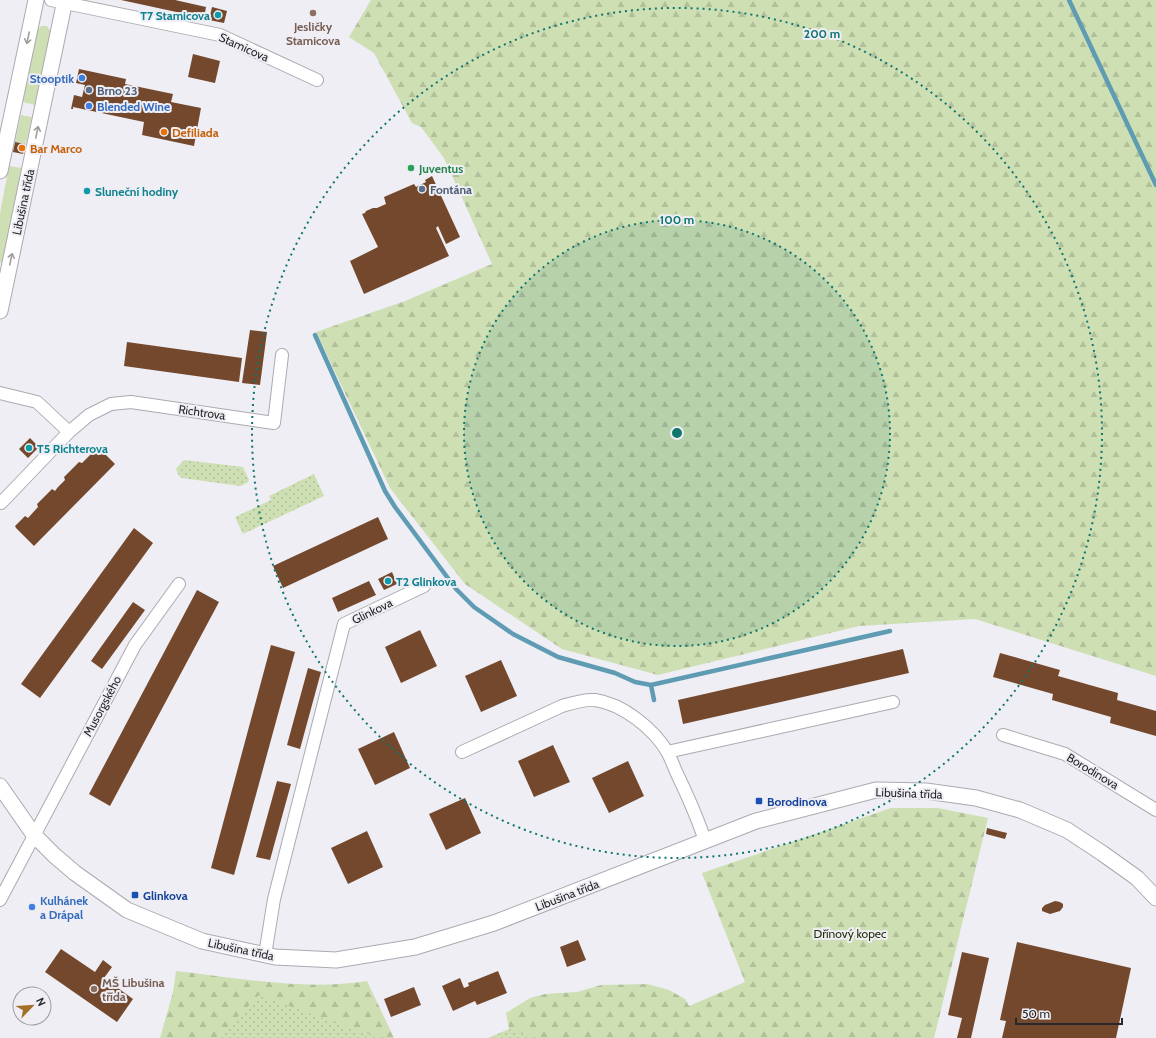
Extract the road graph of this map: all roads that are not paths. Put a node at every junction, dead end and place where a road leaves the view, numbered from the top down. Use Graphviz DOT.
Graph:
graph roads {
  1 [pos="36,0"];
  2 [pos="60,1"];
  3 [pos="317,80"];
  4 [pos="0,171"];
  5 [pos="0,311"];
  6 [pos="282,354"];
  7 [pos="0,393"];
  8 [pos="69,432"];
  9 [pos="1,502"];
  10 [pos="179,584"];
  11 [pos="424,586"];
  12 [pos="893,702"];
  13 [pos="1003,735"];
  14 [pos="462,752"];
  15 [pos="667,752"];
  16 [pos="0,786"];
  17 [pos="1156,810"];
  18 [pos="34,835"];
  19 [pos="705,841"];
  20 [pos="1156,898"];
  21 [pos="0,900"];
  22 [pos="265,955"];
  1 -- 4 [label="street, one-way"];
  2 -- 3 [label="street, Stamicova"];
  5 -- 2 [label="street, Libušina třída, one-way"];
  6 -- 8 [label="street, Richtrova"];
  7 -- 8 [label="street"];
  8 -- 9 [label="street, Richtrova"];
  10 -- 18 [label="street, Musorgského"];
  11 -- 22 [label="street, Glinkova"];
  12 -- 15 [label="street"];
  13 -- 17 [label="street, Borodinova"];
  14 -- 15 [label="street"];
  15 -- 19 [label="street"];
  16 -- 18 [label="street, Libušina třída"];
  18 -- 21 [label="street, Musorgského"];
  18 -- 22 [label="street, Libušina třída"];
  19 -- 20 [label="street, Libušina třída"];
  19 -- 22 [label="street, Libušina třída"];
}
